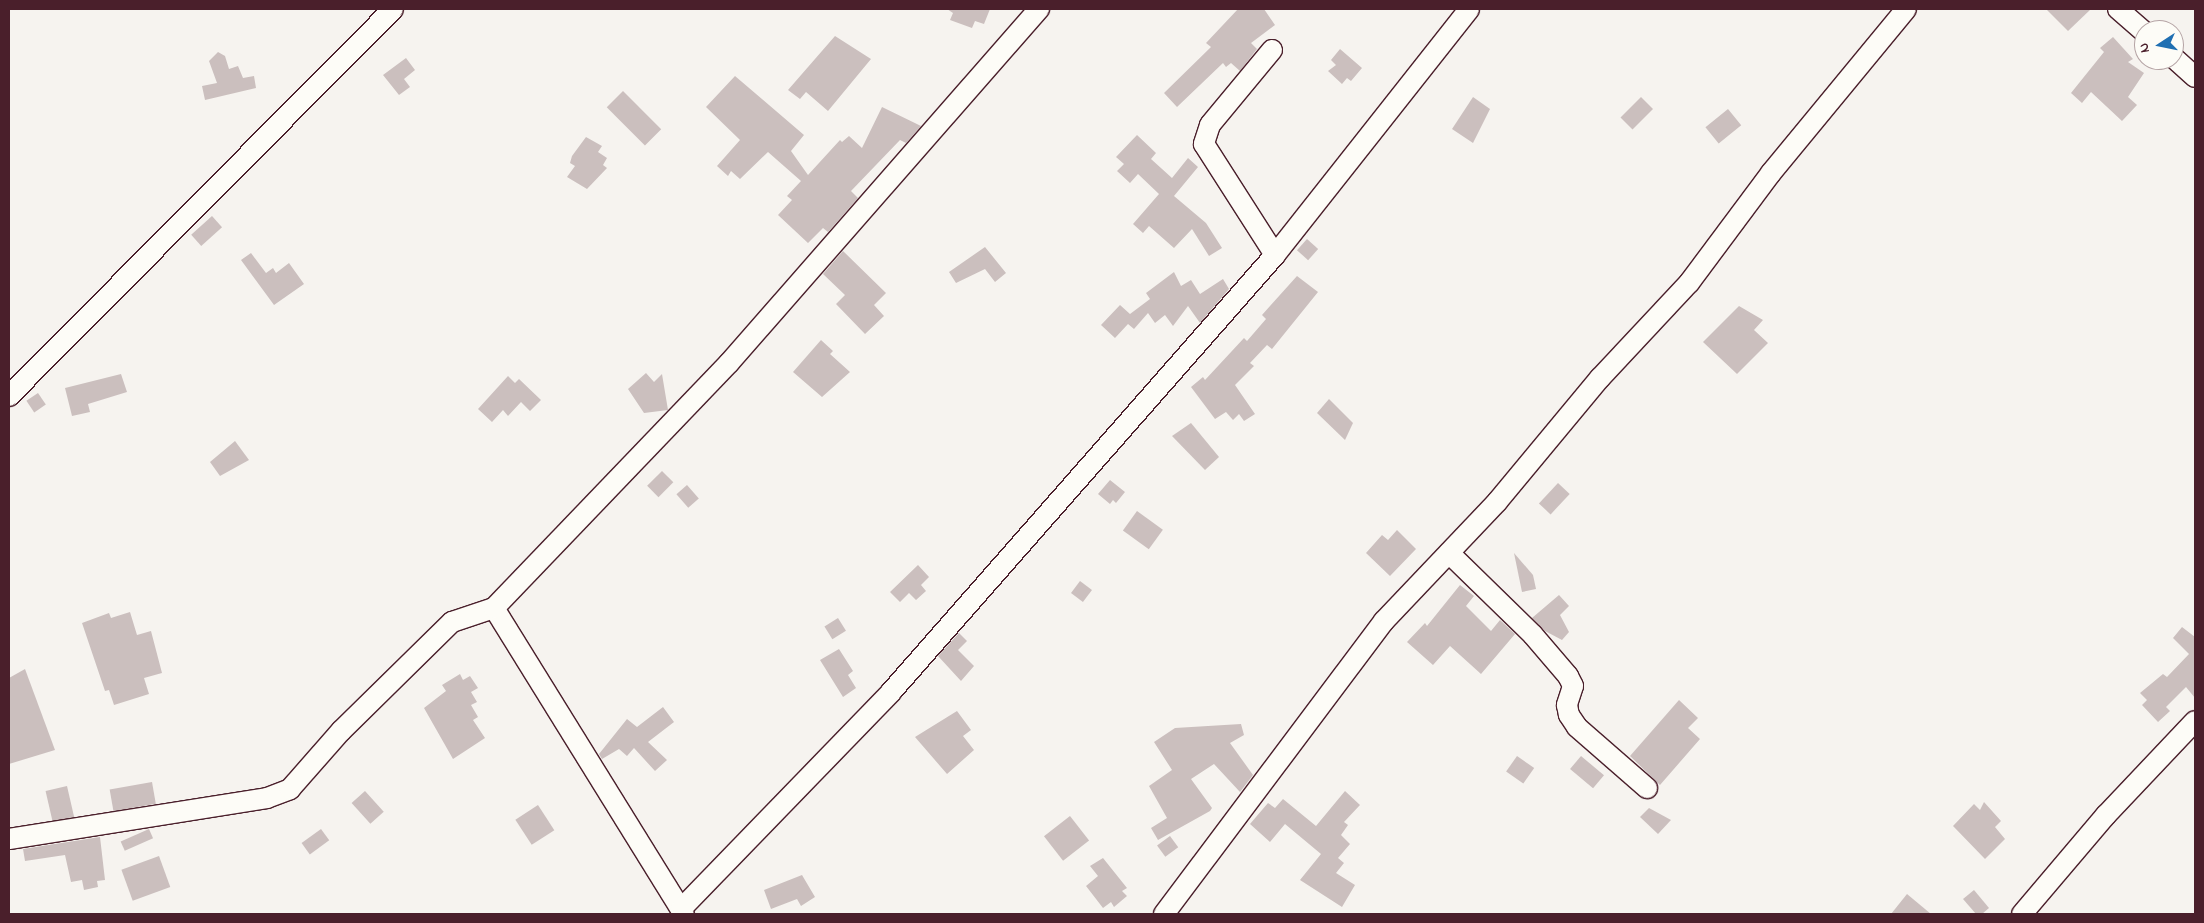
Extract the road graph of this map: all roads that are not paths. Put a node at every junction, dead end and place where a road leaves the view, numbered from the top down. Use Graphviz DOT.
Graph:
graph roads {
  1 [pos="393,9"];
  2 [pos="1039,9"];
  3 [pos="1469,9"];
  4 [pos="1906,9"];
  5 [pos="2118,9"];
  6 [pos="2134,23"];
  7 [pos="1272,50"];
  8 [pos="2184,67"];
  9 [pos="2195,77"];
  10 [pos="1275,255"];
  11 [pos="9,396"];
  12 [pos="1448,553"];
  13 [pos="494,608"];
  14 [pos="2195,721"];
  15 [pos="1647,788"];
  16 [pos="9,839"];
  17 [pos="683,912"];
  18 [pos="1164,914"];
  19 [pos="2022,914"];
  1 -- 11 [label="street"];
  2 -- 13 [label="street"];
  3 -- 10 [label="street"];
  4 -- 12 [label="street"];
  5 -- 6 [label="street"];
  7 -- 10 [label="street"];
  8 -- 9 [label="street"];
  10 -- 17 [label="street"];
  12 -- 15 [label="street"];
  12 -- 18 [label="street"];
  13 -- 16 [label="street"];
  13 -- 17 [label="street"];
  14 -- 19 [label="street"];
}
